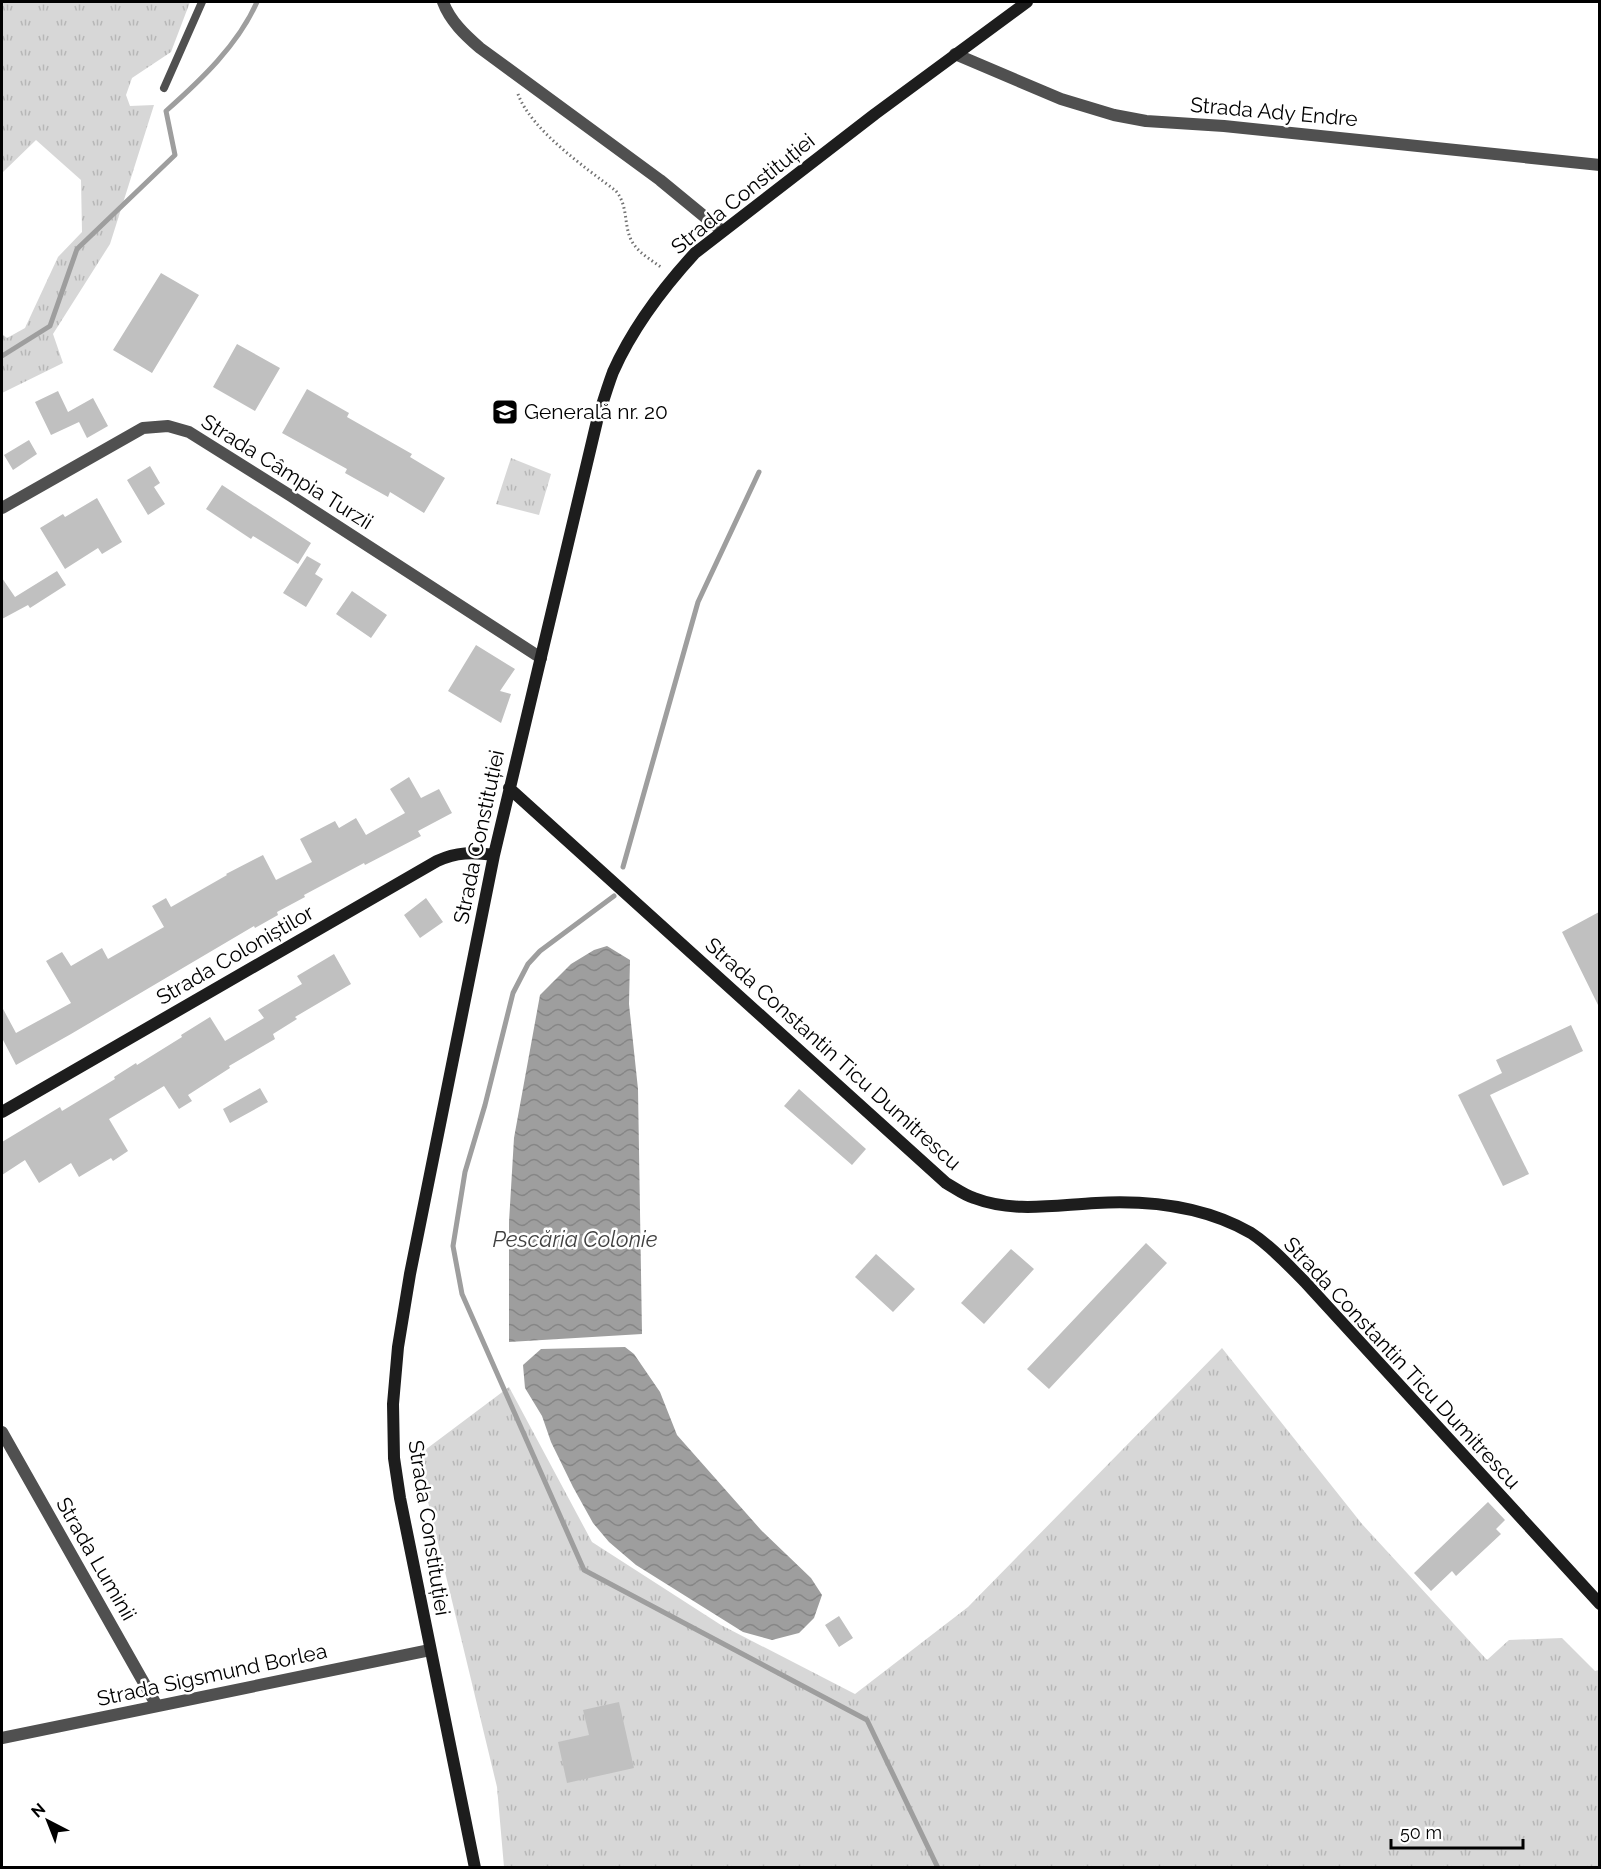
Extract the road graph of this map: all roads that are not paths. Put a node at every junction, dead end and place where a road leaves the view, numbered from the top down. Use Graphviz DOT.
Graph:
graph roads {
  1 [pos="202,2"];
  2 [pos="442,2"];
  3 [pos="1027,2"];
  4 [pos="955,54"];
  5 [pos="164,88"];
  6 [pos="1599,165"];
  7 [pos="722,231"];
  8 [pos="2,508"];
  9 [pos="541,658"];
  10 [pos="509,788"];
  11 [pos="494,855"];
  12 [pos="2,1112"];
  13 [pos="2,1432"];
  14 [pos="1599,1604"];
  15 [pos="430,1650"];
  16 [pos="157,1706"];
  17 [pos="2,1738"];
  18 [pos="476,1868"];
  1 -- 5 [label="lane"];
  2 -- 7 [label="street"];
  3 -- 4 [label="street, Strada Constituției"];
  4 -- 6 [label="street, Strada Ady Endre"];
  4 -- 7 [label="street, Strada Constituției"];
  7 -- 9 [label="street, Strada Constituției"];
  8 -- 9 [label="street, Strada Câmpia Turzii"];
  9 -- 10 [label="street, Strada Constituției"];
  10 -- 11 [label="street, Strada Constituției"];
  10 -- 14 [label="street, Strada Constantin Ticu Dumitrescu"];
  11 -- 12 [label="street, Strada Coloniștilor"];
  11 -- 15 [label="street, Strada Constituției"];
  13 -- 16 [label="street, Strada Luminii"];
  15 -- 16 [label="street, Strada Sigsmund Borlea"];
  15 -- 18 [label="street, Strada Constituției"];
  16 -- 17 [label="street, Strada Sigsmund Borlea"];
}
